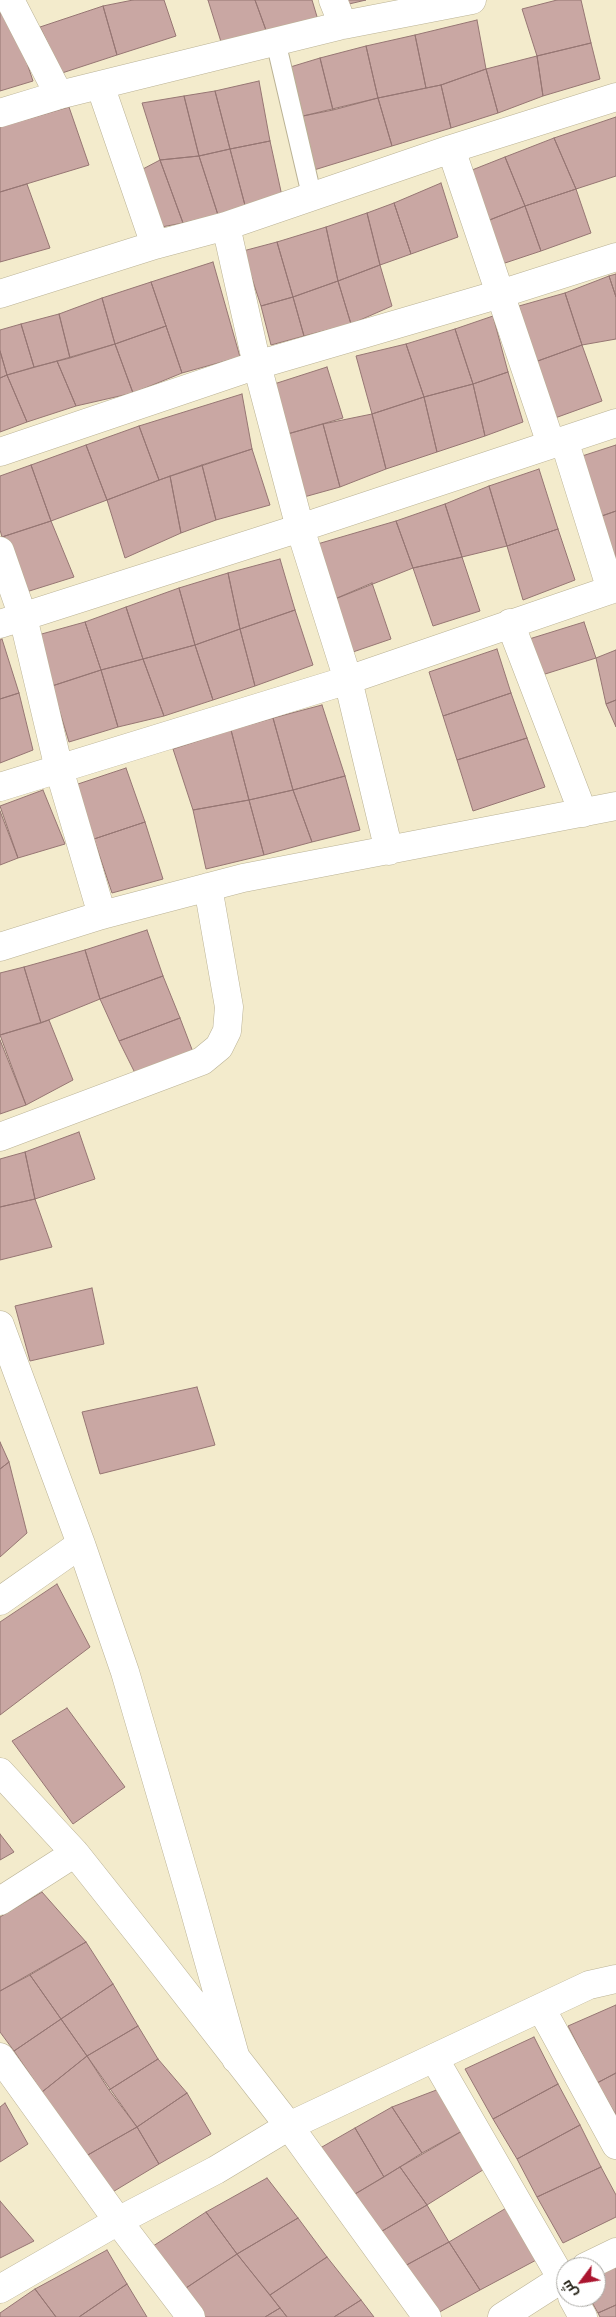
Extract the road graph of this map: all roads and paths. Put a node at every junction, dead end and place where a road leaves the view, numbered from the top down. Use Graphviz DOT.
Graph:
graph roads {
  1 [pos="10,0"];
  2 [pos="333,0"];
  3 [pos="472,0"];
  4 [pos="343,25"];
  5 [pos="276,43"];
  6 [pos="100,85"];
  7 [pos="59,95"];
  8 [pos="616,97"];
  9 [pos="0,113"];
  10 [pos="451,149"];
  11 [pos="312,197"];
  12 [pos="226,226"];
  13 [pos="155,245"];
  14 [pos="616,257"];
  15 [pos="0,294"];
  16 [pos="500,294"];
  17 [pos="257,365"];
  18 [pos="616,423"];
  19 [pos="557,442"];
  20 [pos="0,452"];
  21 [pos="300,528"];
  22 [pos="0,552"];
  23 [pos="613,589"];
  24 [pos="12,620"];
  25 [pos="510,623"];
  26 [pos="348,680"];
  27 [pos="59,769"];
  28 [pos="0,787"];
  29 [pos="616,806"];
  30 [pos="583,813"];
  31 [pos="389,851"];
  32 [pos="208,887"];
  33 [pos="102,915"];
  34 [pos="0,947"];
  35 [pos="0,1137"];
  36 [pos="0,1325"];
  37 [pos="7,1368"];
  38 [pos="81,1544"];
  39 [pos="0,1601"];
  40 [pos="0,1772"];
  41 [pos="76,1853"];
  42 [pos="0,1901"];
  43 [pos="616,1978"];
  44 [pos="541,2008"];
  45 [pos="0,2056"];
  46 [pos="434,2058"];
  47 [pos="236,2059"];
  48 [pos="290,2126"];
  49 [pos="616,2145"];
  50 [pos="118,2221"];
  51 [pos="556,2258"];
  52 [pos="556,2288"];
  53 [pos="0,2289"];
  54 [pos="191,2317"];
  55 [pos="427,2317"];
  56 [pos="502,2317"];
  1 -- 7 [label="street"];
  2 -- 4 [label="street"];
  3 -- 4 [label="street"];
  4 -- 5 [label="street"];
  5 -- 6 [label="street"];
  5 -- 11 [label="lane"];
  6 -- 7 [label="street"];
  6 -- 13 [label="street"];
  7 -- 9 [label="street"];
  8 -- 10 [label="street"];
  10 -- 11 [label="street"];
  10 -- 16 [label="street"];
  11 -- 12 [label="street"];
  12 -- 13 [label="street"];
  12 -- 17 [label="street"];
  13 -- 15 [label="street"];
  14 -- 16 [label="street"];
  16 -- 17 [label="street"];
  16 -- 19 [label="street"];
  17 -- 20 [label="street"];
  17 -- 21 [label="street"];
  18 -- 19 [label="street"];
  19 -- 21 [label="street"];
  19 -- 23 [label="street"];
  21 -- 24 [label="street"];
  21 -- 26 [label="street"];
  22 -- 24 [label="street"];
  23 -- 25 [label="street"];
  24 -- 27 [label="street"];
  25 -- 26 [label="street"];
  25 -- 30 [label="street"];
  26 -- 27 [label="street"];
  26 -- 31 [label="street"];
  27 -- 28 [label="street"];
  27 -- 33 [label="street"];
  29 -- 30 [label="street"];
  30 -- 31 [label="street"];
  31 -- 32 [label="street"];
  32 -- 33 [label="street"];
  32 -- 35 [label="street"];
  33 -- 34 [label="street"];
  36 -- 37 [label="street"];
  37 -- 38 [label="street"];
  38 -- 39 [label="street"];
  38 -- 47 [label="street"];
  40 -- 41 [label="street"];
  41 -- 42 [label="street"];
  41 -- 47 [label="street"];
  43 -- 44 [label="street"];
  44 -- 46 [label="street"];
  44 -- 49 [label="street"];
  45 -- 50 [label="street"];
  46 -- 48 [label="street"];
  46 -- 51 [label="street"];
  47 -- 48 [label="street"];
  48 -- 50 [label="street"];
  48 -- 55 [label="street"];
  50 -- 53 [label="street"];
  50 -- 54 [label="street"];
  52 -- 56 [label="street"];
}
